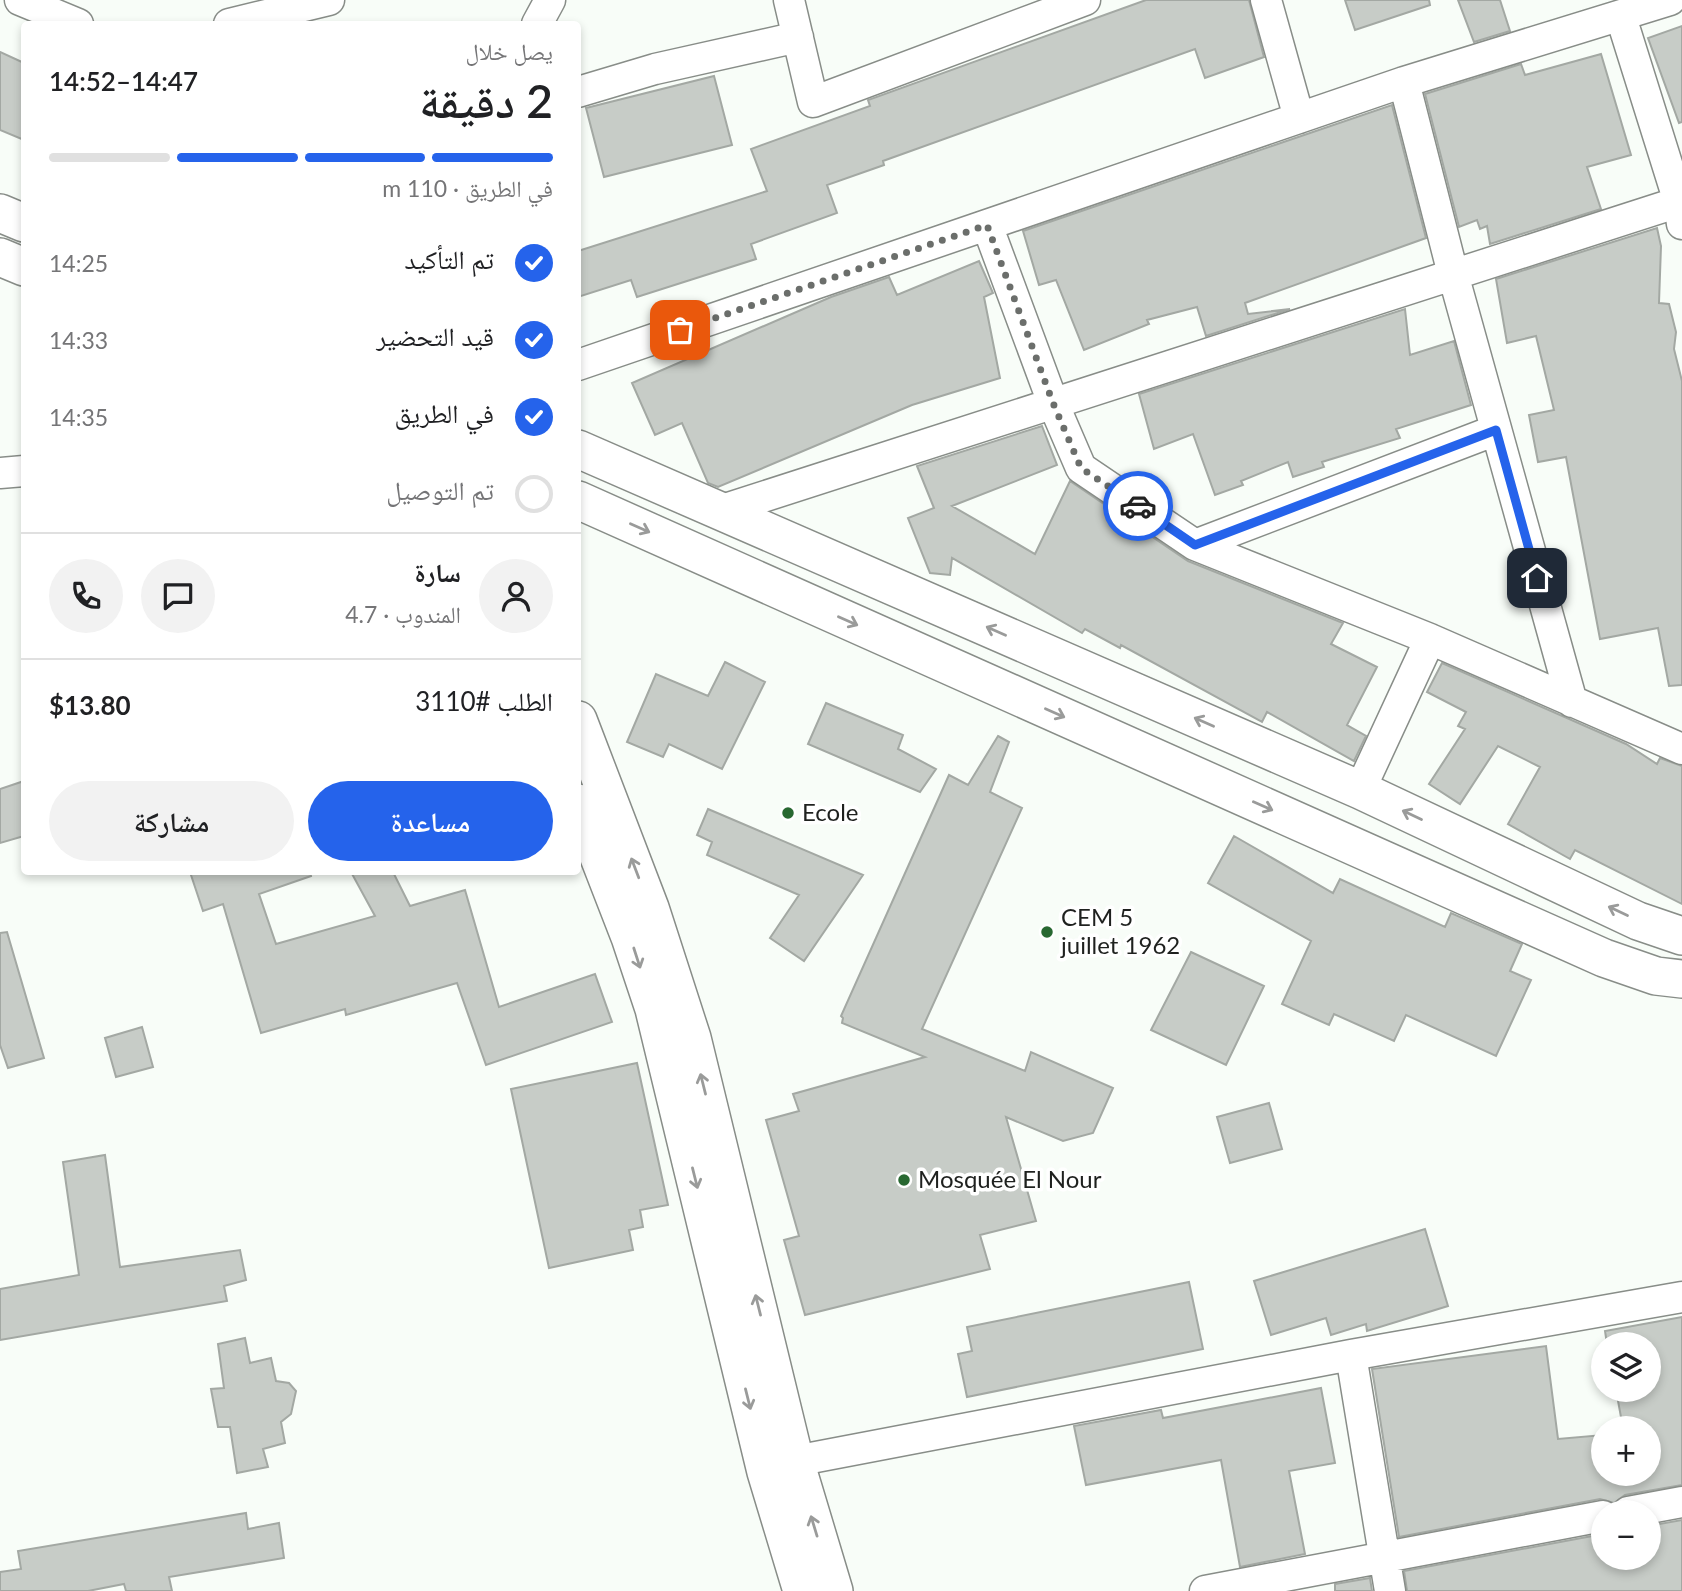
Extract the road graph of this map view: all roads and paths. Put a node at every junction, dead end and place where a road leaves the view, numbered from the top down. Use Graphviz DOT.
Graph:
graph roads {
  1 [pos="20,0"];
  2 [pos="330,0"];
  3 [pos="550,0"];
  4 [pos="789,0"];
  5 [pos="1085,0"];
  6 [pos="1266,0"];
  7 [pos="1670,0"];
  8 [pos="1621,17"];
  9 [pos="71,21"];
  10 [pos="242,21"];
  11 [pos="339,21"];
  12 [pos="539,21"];
  13 [pos="798,37"];
  14 [pos="1404,82"];
  15 [pos="581,91"];
  16 [pos="1299,118"];
  17 [pos="0,213"];
  18 [pos="1680,213"];
  19 [pos="21,222"];
  20 [pos="987,225"];
  21 [pos="0,257"];
  22 [pos="21,266"];
  23 [pos="1453,274"];
  24 [pos="581,364"];
  25 [pos="1053,403"];
  26 [pos="1496,430"];
  27 [pos="581,450"];
  28 [pos="21,471"];
  29 [pos="0,473"];
  30 [pos="581,501"];
  31 [pos="719,511"];
  32 [pos="1195,545"];
  33 [pos="1430,639"];
  34 [pos="1572,702"];
  35 [pos="581,728"];
  36 [pos="1682,749"];
  37 [pos="1360,790"];
  38 [pos="581,811"];
  39 [pos="1682,936"];
  40 [pos="1682,979"];
  41 [pos="1682,1297"];
  42 [pos="1351,1356"];
  43 [pos="795,1461"];
  44 [pos="1682,1502"];
  45 [pos="1661,1506"];
  46 [pos="1591,1518"];
  47 [pos="1384,1555"];
  48 [pos="802,1591"];
  49 [pos="834,1591"];
  50 [pos="1205,1591"];
  51 [pos="1390,1591"];
  1 -- 9 [label="street"];
  2 -- 10 [label="street"];
  2 -- 11 [label="street"];
  3 -- 12 [label="street"];
  4 -- 13 [label="street"];
  5 -- 13 [label="street"];
  6 -- 16 [label="street"];
  7 -- 8 [label="street"];
  8 -- 14 [label="street"];
  8 -- 18 [label="street"];
  13 -- 15 [label="street"];
  14 -- 16 [label="street"];
  14 -- 23 [label="street"];
  16 -- 20 [label="street"];
  17 -- 19 [label="street"];
  18 -- 23 [label="street"];
  20 -- 24 [label="street"];
  20 -- 25 [label="street"];
  21 -- 22 [label="street"];
  23 -- 25 [label="street"];
  23 -- 26 [label="street"];
  25 -- 31 [label="street"];
  25 -- 32 [label="street"];
  26 -- 32 [label="street"];
  26 -- 34 [label="street"];
  27 -- 31 [label="street"];
  28 -- 29 [label="street"];
  30 -- 40 [label="street, one-way"];
  37 -- 31 [label="street, one-way"];
  32 -- 33 [label="street"];
  33 -- 34 [label="street"];
  33 -- 37 [label="street"];
  34 -- 36 [label="street"];
  43 -- 35 [label="street, one-way"];
  39 -- 37 [label="street, one-way"];
  38 -- 48 [label="street, one-way"];
  41 -- 42 [label="street"];
  42 -- 43 [label="street"];
  42 -- 47 [label="street"];
  49 -- 43 [label="street, one-way"];
  44 -- 45 [label="street"];
  46 -- 47 [label="street"];
  47 -- 50 [label="street"];
  47 -- 51 [label="street"];
}
